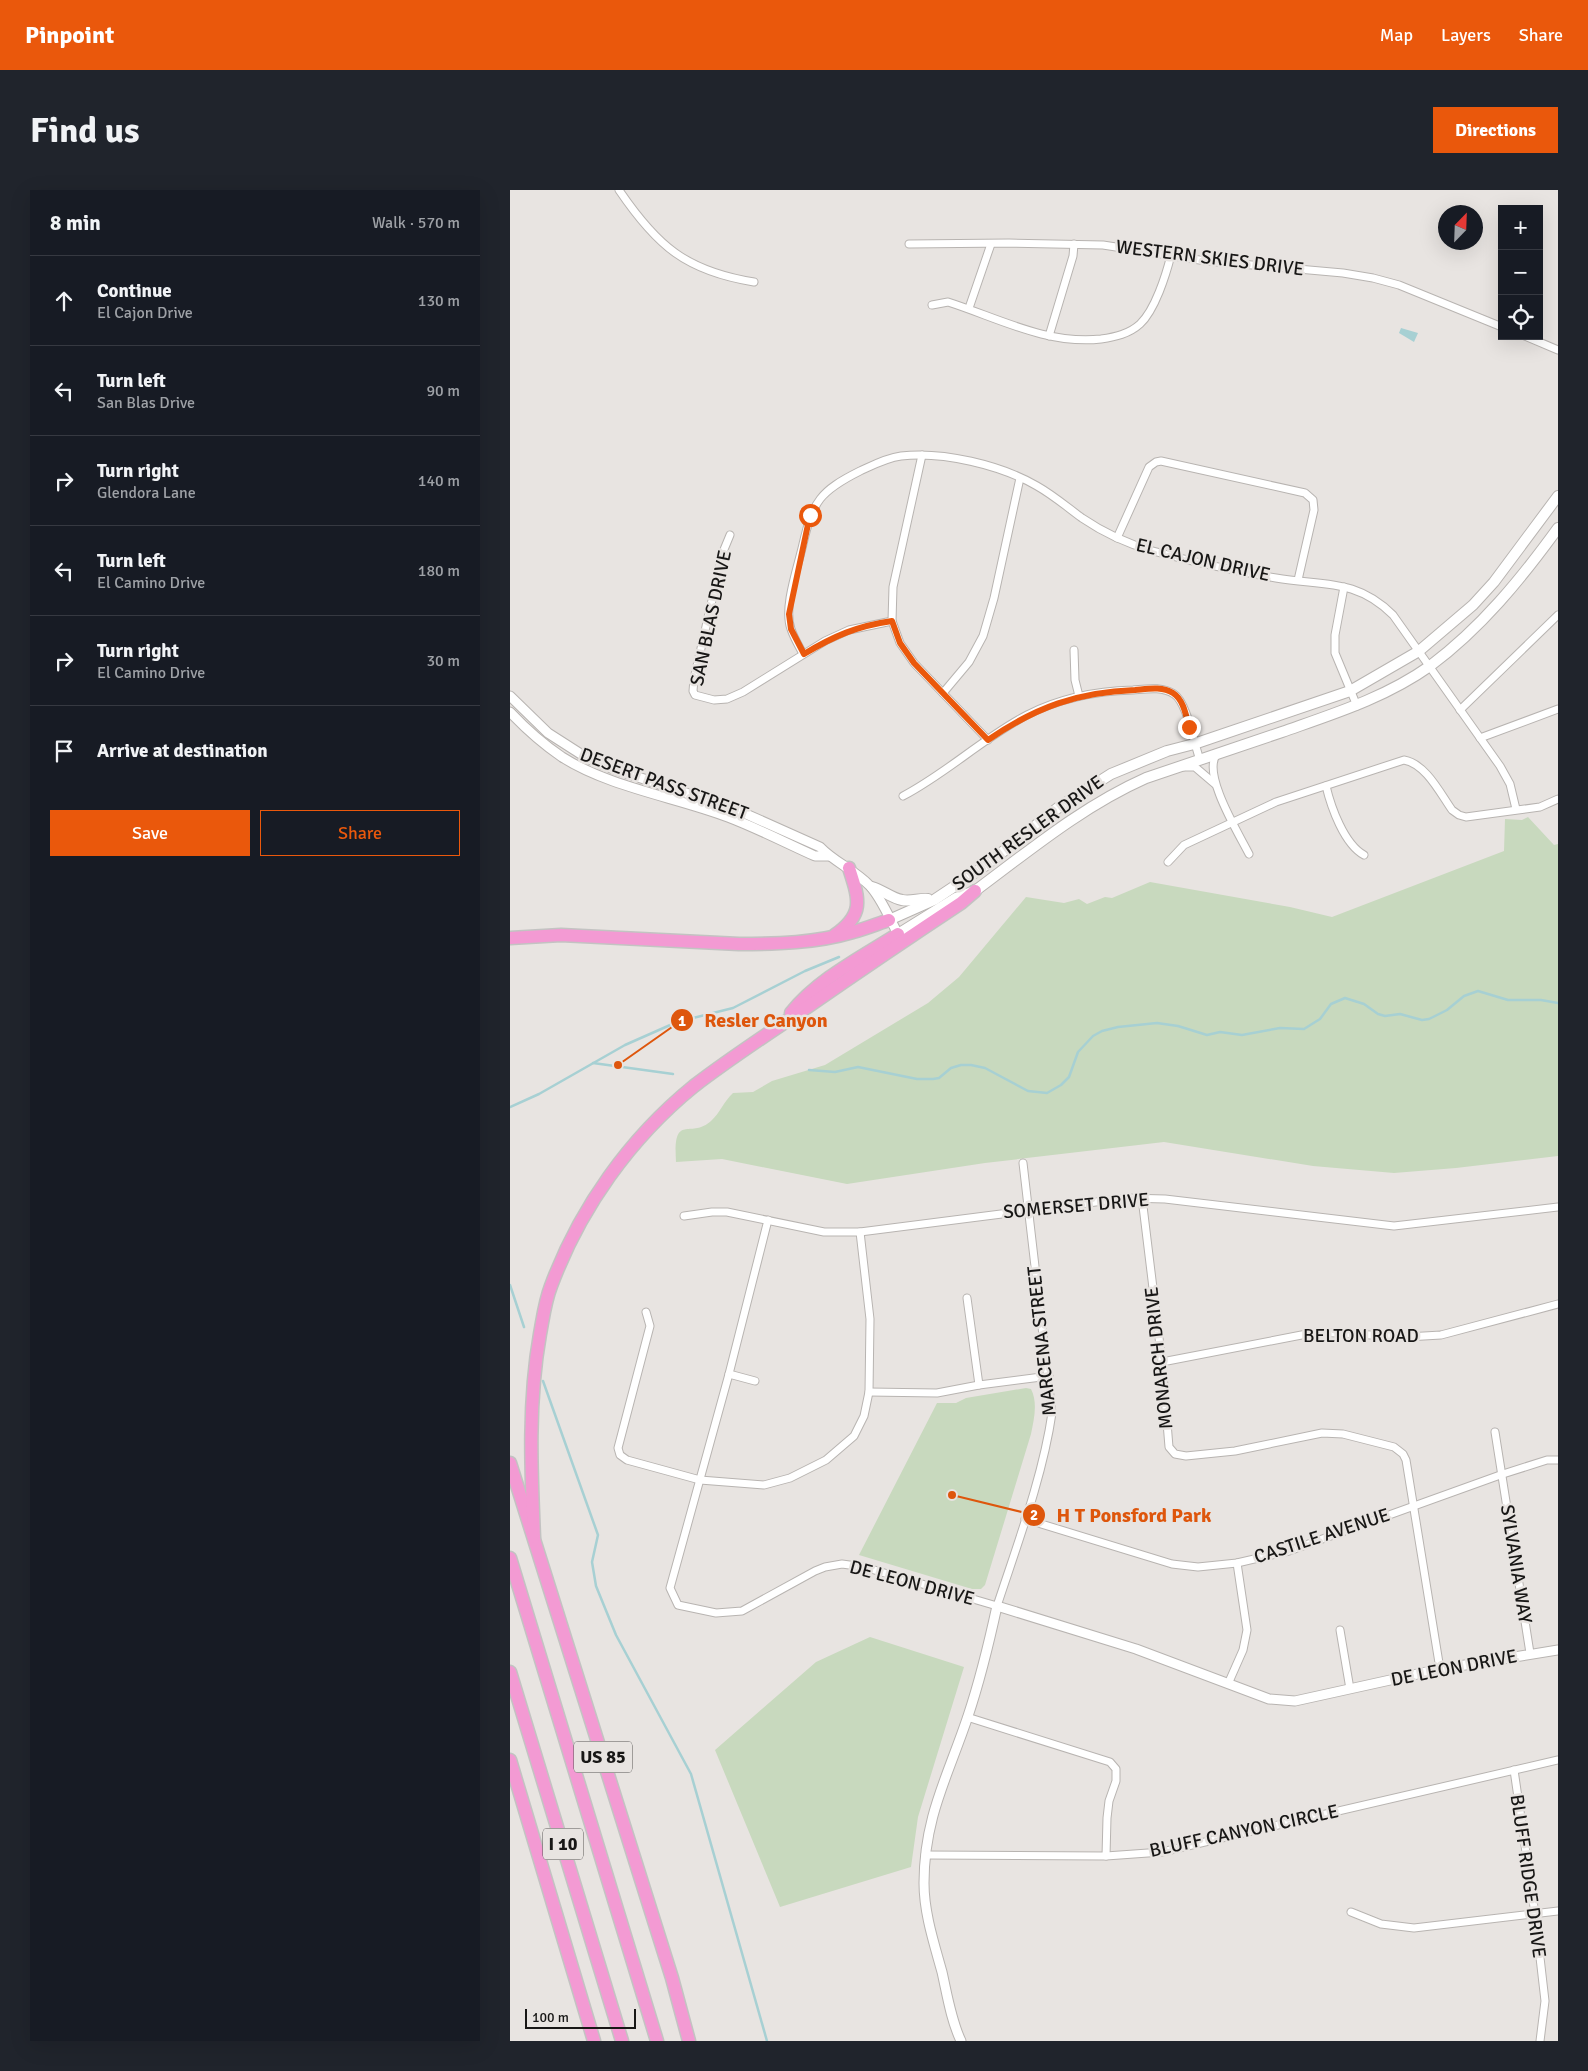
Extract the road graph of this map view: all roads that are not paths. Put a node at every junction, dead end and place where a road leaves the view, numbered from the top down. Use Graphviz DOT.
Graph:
graph roads {
  1 [pos="619,190"];
  2 [pos="909,244"];
  3 [pos="990,244"];
  4 [pos="1074,244"];
  5 [pos="1171,255"];
  6 [pos="754,282"];
  7 [pos="932,305"];
  8 [pos="969,308"];
  9 [pos="1498,325"];
  10 [pos="1049,336"];
  11 [pos="1534,340"];
  12 [pos="1558,350"];
  13 [pos="922,455"];
  14 [pos="1020,478"];
  15 [pos="1558,496"];
  16 [pos="1558,528"];
  17 [pos="730,536"];
  18 [pos="1117,538"];
  19 [pos="1298,580"];
  20 [pos="1344,587"];
  21 [pos="1558,615"];
  22 [pos="892,621"];
  23 [pos="1074,650"];
  24 [pos="1419,651"];
  25 [pos="804,654"];
  26 [pos="1429,667"];
  27 [pos="1350,691"];
  28 [pos="943,693"];
  29 [pos="510,696"];
  30 [pos="1079,696"];
  31 [pos="1357,706"];
  32 [pos="1558,709"];
  33 [pos="1460,710"];
  34 [pos="510,712"];
  35 [pos="1480,738"];
  36 [pos="988,740"];
  37 [pos="1194,744"];
  38 [pos="1218,754"];
  39 [pos="1200,760"];
  40 [pos="1180,766"];
  41 [pos="1215,784"];
  42 [pos="1326,786"];
  43 [pos="691,793"];
  44 [pos="903,796"];
  45 [pos="1558,799"];
  46 [pos="688,803"];
  47 [pos="1516,809"];
  48 [pos="1233,821"];
  49 [pos="1249,854"];
  50 [pos="1364,855"];
  51 [pos="829,856"];
  52 [pos="1168,862"];
  53 [pos="849,868"];
  54 [pos="872,887"];
  55 [pos="975,891"];
  56 [pos="934,900"];
  57 [pos="889,920"];
  58 [pos="898,934"];
  59 [pos="833,936"];
  60 [pos="510,938"];
  61 [pos="784,1023"];
  62 [pos="1022,1163"];
  63 [pos="1142,1198"];
  64 [pos="1558,1207"];
  65 [pos="1028,1209"];
  66 [pos="684,1216"];
  67 [pos="768,1220"];
  68 [pos="860,1232"];
  69 [pos="967,1298"];
  70 [pos="1558,1304"];
  71 [pos="646,1312"];
  72 [pos="1162,1362"];
  73 [pos="728,1374"];
  74 [pos="1049,1376"];
  75 [pos="755,1381"];
  76 [pos="979,1385"];
  77 [pos="869,1392"];
  78 [pos="1495,1432"];
  79 [pos="1558,1460"];
  80 [pos="510,1463"];
  81 [pos="1503,1474"];
  82 [pos="700,1480"];
  83 [pos="1413,1506"];
  84 [pos="1025,1519"];
  85 [pos="534,1537"];
  86 [pos="510,1558"];
  87 [pos="1237,1563"];
  88 [pos="997,1606"];
  89 [pos="1340,1630"];
  90 [pos="1558,1650"];
  91 [pos="1530,1654"];
  92 [pos="1440,1669"];
  93 [pos="510,1672"];
  94 [pos="1228,1684"];
  95 [pos="1350,1689"];
  96 [pos="967,1717"];
  97 [pos="510,1760"];
  98 [pos="1558,1760"];
  99 [pos="1514,1770"];
  100 [pos="925,1855"];
  101 [pos="1106,1856"];
  102 [pos="1558,1911"];
  103 [pos="1351,1912"];
  104 [pos="1535,1914"];
  105 [pos="688,2038"];
  106 [pos="594,2041"];
  107 [pos="622,2041"];
  108 [pos="657,2041"];
  109 [pos="961,2041"];
  110 [pos="1540,2041"];
  1 -- 6 [label="street"];
  2 -- 3 [label="street, WESTERN SKIES DRIVE"];
  3 -- 4 [label="street, WESTERN SKIES DRIVE"];
  3 -- 8 [label="street"];
  4 -- 5 [label="street, WESTERN SKIES DRIVE"];
  4 -- 10 [label="street"];
  5 -- 9 [label="street, WESTERN SKIES DRIVE"];
  5 -- 10 [label="street"];
  7 -- 8 [label="street"];
  8 -- 10 [label="street"];
  11 -- 12 [label="street"];
  13 -- 14 [label="street, EL CAJON DRIVE"];
  13 -- 22 [label="street"];
  13 -- 25 [label="street, EL CAJON DRIVE"];
  14 -- 18 [label="street, EL CAJON DRIVE"];
  14 -- 28 [label="street"];
  15 -- 24 [label="main road, SOUTH RESLER DRIVE"];
  16 -- 26 [label="main road, SOUTH RESLER DRIVE"];
  17 -- 25 [label="street, SAN BLAS DRIVE"];
  18 -- 19 [label="street, EL CAJON DRIVE"];
  18 -- 19 [label="street"];
  19 -- 20 [label="street, EL CAJON DRIVE"];
  20 -- 24 [label="street, EL CAJON DRIVE"];
  20 -- 27 [label="street"];
  21 -- 33 [label="street"];
  22 -- 25 [label="street, SAN BLAS DRIVE"];
  22 -- 28 [label="street"];
  23 -- 30 [label="street"];
  24 -- 26 [label="street, EL CAJON DRIVE"];
  24 -- 27 [label="main road, SOUTH RESLER DRIVE"];
  26 -- 31 [label="main road, SOUTH RESLER DRIVE"];
  26 -- 33 [label="street, EL CAJON DRIVE"];
  27 -- 31 [label="street"];
  27 -- 37 [label="main road, SOUTH RESLER DRIVE"];
  28 -- 36 [label="street"];
  29 -- 43 [label="street, DESERT PASS STREET"];
  30 -- 36 [label="street"];
  30 -- 37 [label="street"];
  31 -- 38 [label="main road, SOUTH RESLER DRIVE"];
  32 -- 35 [label="street"];
  33 -- 35 [label="street, EL CAJON DRIVE"];
  34 -- 46 [label="street, DESERT PASS STREET"];
  35 -- 47 [label="street, EL CAJON DRIVE"];
  36 -- 44 [label="street"];
  37 -- 39 [label="street"];
  37 -- 56 [label="main road, SOUTH RESLER DRIVE"];
  38 -- 39 [label="main road, SOUTH RESLER DRIVE"];
  38 -- 41 [label="street"];
  39 -- 40 [label="main road, SOUTH RESLER DRIVE"];
  40 -- 41 [label="street"];
  40 -- 55 [label="main road, SOUTH RESLER DRIVE"];
  41 -- 48 [label="street"];
  42 -- 47 [label="street"];
  42 -- 48 [label="street"];
  42 -- 50 [label="street"];
  43 -- 46 [label="street"];
  43 -- 51 [label="street, DESERT PASS STREET"];
  45 -- 47 [label="street"];
  46 -- 51 [label="street, DESERT PASS STREET"];
  48 -- 49 [label="street"];
  48 -- 52 [label="street"];
  51 -- 53 [label="street, DESERT PASS STREET"];
  53 -- 54 [label="street, DESERT PASS STREET"];
  53 -- 59 [label="highway"];
  54 -- 56 [label="main road"];
  54 -- 57 [label="street, DESERT PASS STREET"];
  55 -- 58 [label="main road, SOUTH RESLER DRIVE"];
  55 -- 61 [label="highway"];
  56 -- 57 [label="main road, SOUTH RESLER DRIVE"];
  57 -- 58 [label="street, DESERT PASS STREET"];
  57 -- 59 [label="highway"];
  58 -- 61 [label="highway"];
  59 -- 60 [label="highway"];
  61 -- 85 [label="highway"];
  62 -- 65 [label="street, MARCENA STREET"];
  63 -- 64 [label="street, SOMERSET DRIVE"];
  63 -- 65 [label="street, SOMERSET DRIVE"];
  63 -- 72 [label="street, MONARCH DRIVE"];
  65 -- 68 [label="street, SOMERSET DRIVE"];
  65 -- 74 [label="street, MARCENA STREET"];
  66 -- 67 [label="street, SOMERSET DRIVE"];
  67 -- 68 [label="street, SOMERSET DRIVE"];
  67 -- 73 [label="street, DE LEON DRIVE"];
  68 -- 77 [label="street"];
  69 -- 76 [label="street"];
  70 -- 72 [label="street, BELTON ROAD"];
  71 -- 82 [label="street"];
  72 -- 83 [label="street, MONARCH DRIVE"];
  73 -- 75 [label="street"];
  73 -- 82 [label="street, DE LEON DRIVE"];
  74 -- 76 [label="street"];
  74 -- 84 [label="street, MARCENA STREET"];
  76 -- 77 [label="street"];
  77 -- 82 [label="street"];
  78 -- 81 [label="street, SYLVANIA WAY"];
  79 -- 81 [label="street, CASTILE AVENUE"];
  80 -- 85 [label="highway, US 85"];
  81 -- 83 [label="street, CASTILE AVENUE"];
  81 -- 91 [label="street, SYLVANIA WAY"];
  82 -- 88 [label="street, DE LEON DRIVE"];
  83 -- 87 [label="street, CASTILE AVENUE"];
  83 -- 92 [label="street, MONARCH DRIVE"];
  84 -- 87 [label="street, CASTILE AVENUE"];
  84 -- 88 [label="street, MARCENA STREET"];
  85 -- 105 [label="highway, US 85"];
  86 -- 108 [label="highway, I 10"];
  87 -- 94 [label="street"];
  88 -- 94 [label="street, DE LEON DRIVE"];
  88 -- 96 [label="street, MARCENA STREET"];
  89 -- 95 [label="street"];
  90 -- 91 [label="street, DE LEON DRIVE"];
  91 -- 92 [label="street, DE LEON DRIVE"];
  92 -- 95 [label="street, DE LEON DRIVE"];
  93 -- 107 [label="highway, I 10"];
  94 -- 95 [label="street, DE LEON DRIVE"];
  96 -- 100 [label="street, MARCENA STREET"];
  96 -- 101 [label="street"];
  97 -- 106 [label="highway"];
  98 -- 99 [label="street, BLUFF CANYON CIRCLE"];
  99 -- 101 [label="street, BLUFF CANYON CIRCLE"];
  99 -- 104 [label="street, BLUFF RIDGE DRIVE"];
  100 -- 101 [label="street, BLUFF CANYON CIRCLE"];
  100 -- 109 [label="street, MARCENA STREET"];
  102 -- 104 [label="street"];
  103 -- 104 [label="street"];
  104 -- 110 [label="street, BLUFF RIDGE DRIVE"];
}
